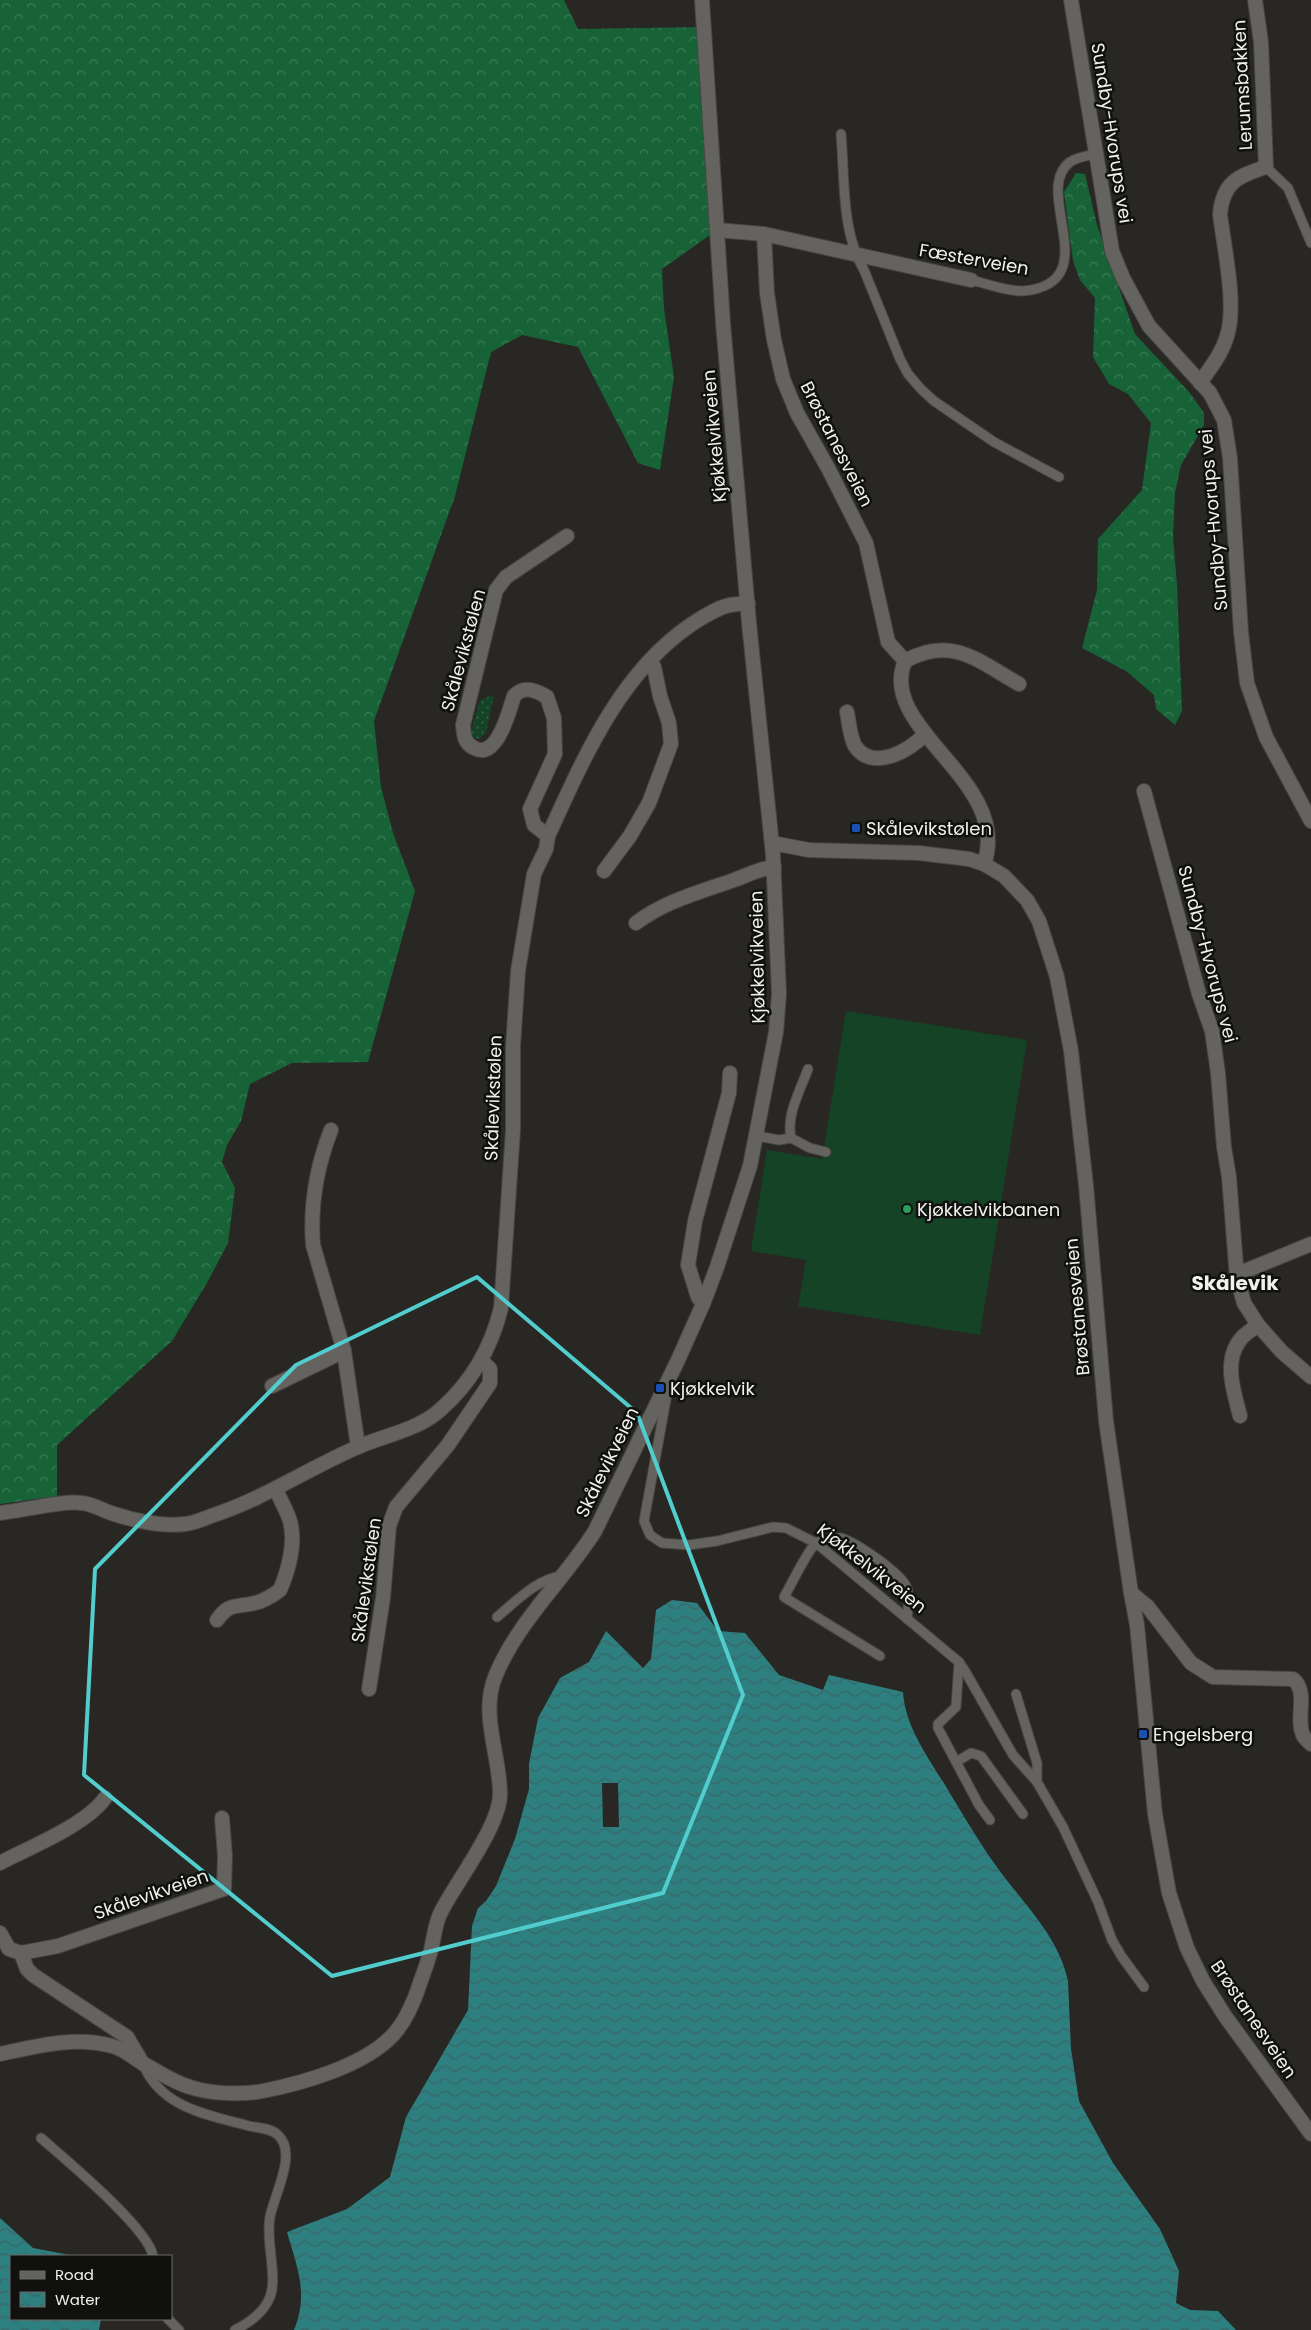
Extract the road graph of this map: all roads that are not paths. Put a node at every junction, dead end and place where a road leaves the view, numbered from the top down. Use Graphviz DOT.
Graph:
graph roads {
  1 [pos="702,0"];
  2 [pos="1071,0"];
  3 [pos="1255,0"];
  4 [pos="842,134"];
  5 [pos="1096,154"];
  6 [pos="1266,167"];
  7 [pos="717,230"];
  8 [pos="764,234"];
  9 [pos="1311,244"];
  10 [pos="855,255"];
  11 [pos="971,280"];
  12 [pos="1200,383"];
  13 [pos="1059,477"];
  14 [pos="567,536"];
  15 [pos="748,603"];
  16 [pos="650,661"];
  17 [pos="905,661"];
  18 [pos="1019,684"];
  19 [pos="847,712"];
  20 [pos="925,734"];
  21 [pos="1144,791"];
  22 [pos="1311,821"];
  23 [pos="548,836"];
  24 [pos="772,843"];
  25 [pos="984,864"];
  26 [pos="774,867"];
  27 [pos="604,872"];
  28 [pos="636,923"];
  29 [pos="808,1069"];
  30 [pos="730,1073"];
  31 [pos="331,1130"];
  32 [pos="757,1136"];
  33 [pos="791,1138"];
  34 [pos="826,1152"];
  35 [pos="1311,1244"];
  36 [pos="1237,1278"];
  37 [pos="703,1304"];
  38 [pos="1258,1325"];
  39 [pos="344,1351"];
  40 [pos="482,1360"];
  41 [pos="678,1360"];
  42 [pos="670,1376"];
  43 [pos="1311,1377"];
  44 [pos="272,1386"];
  45 [pos="1240,1416"];
  46 [pos="358,1447"];
  47 [pos="276,1489"];
  48 [pos="0,1513"];
  49 [pos="816,1543"];
  50 [pos="562,1576"];
  51 [pos="1130,1593"];
  52 [pos="497,1617"];
  53 [pos="907,1619"];
  54 [pos="217,1620"];
  55 [pos="880,1656"];
  56 [pos="959,1662"];
  57 [pos="369,1689"];
  58 [pos="1016,1694"];
  59 [pos="1311,1744"];
  60 [pos="956,1762"];
  61 [pos="1037,1782"];
  62 [pos="105,1798"];
  63 [pos="1023,1814"];
  64 [pos="222,1818"];
  65 [pos="990,1820"];
  66 [pos="0,1863"];
  67 [pos="0,1933"];
  68 [pos="21,1953"];
  69 [pos="1144,1987"];
  70 [pos="0,2054"];
  71 [pos="143,2064"];
  72 [pos="1311,2134"];
  73 [pos="41,2138"];
  74 [pos="152,2255"];
  75 [pos="169,2320"];
  76 [pos="179,2330"];
  77 [pos="235,2330"];
  1 -- 7 [label="street, Kjøkkelvikveien"];
  2 -- 5 [label="street, Sundby-Hvorups vei"];
  3 -- 6 [label="street, Lerumsbakken"];
  4 -- 10 [label="lane"];
  5 -- 11 [label="lane, Fæsterveien"];
  5 -- 12 [label="street, Sundby-Hvorups vei"];
  6 -- 9 [label="lane, Lerumsbakken"];
  6 -- 12 [label="street, Lerumsbakken"];
  7 -- 8 [label="street, Fæsterveien"];
  7 -- 15 [label="street, Kjøkkelvikveien"];
  8 -- 10 [label="street, Fæsterveien"];
  8 -- 17 [label="street, Brøstanesveien"];
  10 -- 11 [label="street, Fæsterveien"];
  10 -- 13 [label="lane"];
  12 -- 22 [label="street, Sundby-Hvorups vei"];
  14 -- 23 [label="street, Skålevikstølen"];
  15 -- 16 [label="street, Skålevikstølen"];
  15 -- 24 [label="street, Kjøkkelvikveien"];
  16 -- 23 [label="street, Skålevikstølen"];
  16 -- 27 [label="street"];
  17 -- 18 [label="street"];
  17 -- 20 [label="street"];
  19 -- 20 [label="street"];
  20 -- 25 [label="street"];
  21 -- 36 [label="street, Sundby-Hvorups vei"];
  23 -- 40 [label="street, Skålevikstølen"];
  24 -- 25 [label="street, Brøstanesveien"];
  24 -- 26 [label="street, Kjøkkelvikveien"];
  25 -- 51 [label="street, Brøstanesveien"];
  26 -- 28 [label="street, Kjøkkelvikveien"];
  26 -- 32 [label="street, Kjøkkelvikveien"];
  29 -- 33 [label="lane"];
  30 -- 37 [label="street"];
  31 -- 39 [label="street"];
  32 -- 33 [label="lane"];
  32 -- 37 [label="street, Kjøkkelvikveien"];
  33 -- 34 [label="lane"];
  35 -- 36 [label="street"];
  36 -- 38 [label="street, Sundby-Hvorups vei"];
  37 -- 41 [label="street, Kjøkkelvikveien"];
  38 -- 43 [label="street, Sundby-Hvorups vei"];
  38 -- 45 [label="street"];
  39 -- 44 [label="street"];
  39 -- 46 [label="street"];
  40 -- 46 [label="street, Skålevikstølen"];
  40 -- 57 [label="street, Skålevikstølen"];
  41 -- 42 [label="street, Skålevikveien"];
  42 -- 49 [label="lane, Kjøkkelvikveien"];
  42 -- 50 [label="street, Skålevikveien"];
  46 -- 47 [label="street, Skålevikstølen"];
  47 -- 48 [label="street, Skålevikstølen"];
  47 -- 54 [label="street"];
  49 -- 53 [label="lane, Kjøkkelvikveien"];
  49 -- 53 [label="lane"];
  49 -- 55 [label="lane"];
  50 -- 52 [label="lane, Skålevikveien"];
  50 -- 71 [label="street, Skålevikveien"];
  51 -- 59 [label="street"];
  51 -- 72 [label="street, Brøstanesveien"];
  53 -- 56 [label="lane, Kjøkkelvikveien"];
  56 -- 60 [label="lane"];
  56 -- 61 [label="lane, Kjøkkelvikveien"];
  58 -- 61 [label="lane"];
  60 -- 63 [label="lane"];
  60 -- 65 [label="lane"];
  61 -- 69 [label="lane, Kjøkkelvikveien"];
  62 -- 66 [label="street"];
  64 -- 68 [label="street, Skålevikveien"];
  67 -- 68 [label="street, Skålevikveien"];
  68 -- 71 [label="street, Skålevikveien"];
  70 -- 71 [label="street, Skålevikveien"];
  71 -- 77 [label="lane, Skålevikveien"];
  73 -- 74 [label="lane"];
  75 -- 76 [label="lane"];
}
